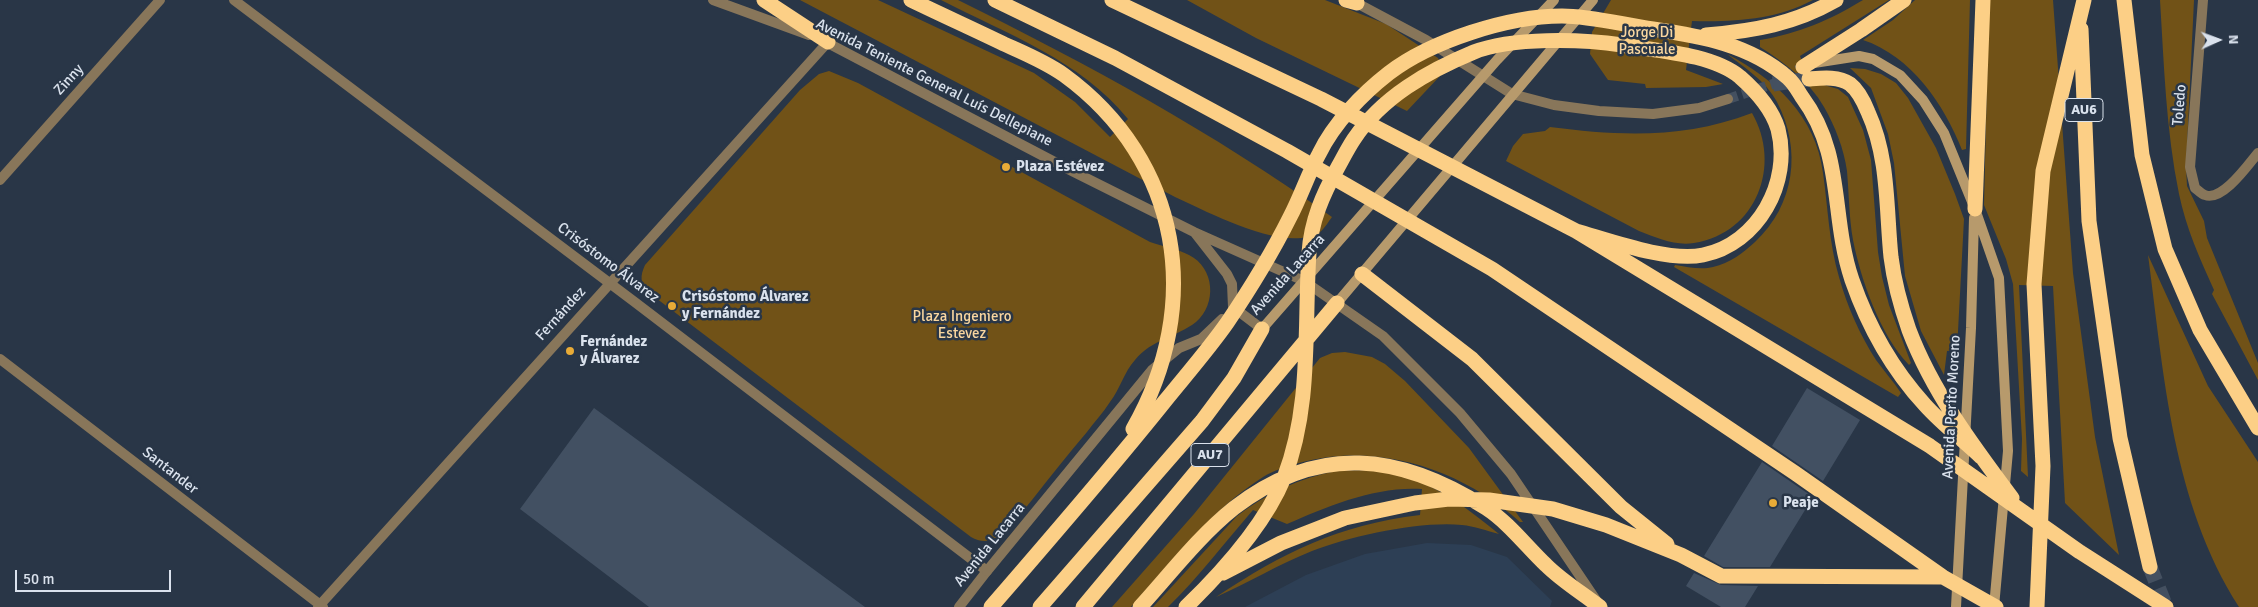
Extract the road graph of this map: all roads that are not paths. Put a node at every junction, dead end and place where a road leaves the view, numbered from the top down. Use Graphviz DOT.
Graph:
graph roads {
  1 [pos="160,0"];
  2 [pos="234,0"];
  3 [pos="713,0"];
  4 [pos="764,0"];
  5 [pos="911,0"];
  6 [pos="995,0"];
  7 [pos="1112,0"];
  8 [pos="1554,0"];
  9 [pos="1593,0"];
  10 [pos="1836,0"];
  11 [pos="1904,0"];
  12 [pos="1983,0"];
  13 [pos="2080,0"];
  14 [pos="2084,0"];
  15 [pos="2124,0"];
  16 [pos="2203,0"];
  17 [pos="1351,1"];
  18 [pos="1695,35"];
  19 [pos="828,42"];
  20 [pos="1806,70"];
  21 [pos="1483,76"];
  22 [pos="1512,94"];
  23 [pos="1728,99"];
  24 [pos="2258,153"];
  25 [pos="0,180"];
  26 [pos="1974,209"];
  27 [pos="1576,231"];
  28 [pos="1194,232"];
  29 [pos="1362,274"];
  30 [pos="1304,281"];
  31 [pos="609,283"];
  32 [pos="1337,303"];
  33 [pos="1233,307"];
  34 [pos="1262,329"];
  35 [pos="0,359"];
  36 [pos="2258,428"];
  37 [pos="1982,458"];
  38 [pos="1110,469"];
  39 [pos="2021,509"];
  40 [pos="1681,556"];
  41 [pos="2150,567"];
  42 [pos="987,572"];
  43 [pos="1219,575"];
  44 [pos="1944,578"];
  45 [pos="320,606"];
  46 [pos="959,607"];
  47 [pos="991,607"];
  48 [pos="1040,607"];
  49 [pos="1083,607"];
  50 [pos="1140,607"];
  51 [pos="1186,607"];
  52 [pos="1600,607"];
  53 [pos="1956,607"];
  54 [pos="1995,607"];
  55 [pos="2037,607"];
  56 [pos="2166,607"];
  1 -- 25 [label="street, Zinny"];
  2 -- 31 [label="street, Crisóstomo Álvarez"];
  3 -- 19 [label="street, Avenida Teniente General Luís Dellepiane"];
  4 -- 19 [label="highway"];
  5 -- 38 [label="highway"];
  6 -- 44 [label="highway"];
  7 -- 27 [label="highway"];
  8 -- 21 [label="main road, Avenida Lacarra"];
  9 -- 22 [label="main road"];
  10 -- 18 [label="highway"];
  11 -- 20 [label="highway"];
  12 -- 26 [label="highway"];
  13 -- 41 [label="highway, AU6"];
  14 -- 55 [label="highway"];
  15 -- 36 [label="highway"];
  16 -- 24 [label="street, Toledo"];
  17 -- 21 [label="street"];
  18 -- 37 [label="highway"];
  18 -- 38 [label="highway"];
  19 -- 28 [label="street, Avenida Teniente General Luís Dellepiane"];
  19 -- 31 [label="street, Fernández"];
  20 -- 26 [label="main road"];
  20 -- 37 [label="highway"];
  21 -- 22 [label="street"];
  21 -- 30 [label="main road, Avenida Lacarra"];
  22 -- 23 [label="street"];
  22 -- 29 [label="main road"];
  26 -- 53 [label="main road, Avenida Perito Moreno"];
  26 -- 54 [label="main road"];
  27 -- 39 [label="highway"];
  27 -- 43 [label="highway"];
  28 -- 30 [label="street, Avenida Teniente General Luís Dellepiane"];
  28 -- 33 [label="street"];
  29 -- 32 [label="main road"];
  29 -- 40 [label="highway"];
  30 -- 32 [label="street, Avenida Teniente General Luís Dellepiane"];
  30 -- 34 [label="main road, Avenida Lacarra"];
  31 -- 42 [label="street, Crisóstomo Álvarez"];
  31 -- 45 [label="street, Fernández"];
  32 -- 49 [label="highway, AU7"];
  32 -- 52 [label="street, Avenida Teniente General Luís Dellepiane"];
  33 -- 34 [label="street, Avenida Lacarra"];
  33 -- 42 [label="street, Avenida Lacarra"];
  34 -- 48 [label="highway, AU7"];
  35 -- 45 [label="street, Santander"];
  37 -- 39 [label="highway"];
  38 -- 47 [label="highway"];
  39 -- 56 [label="highway"];
  40 -- 43 [label="highway"];
  40 -- 44 [label="highway"];
  42 -- 46 [label="street, Avenida Lacarra"];
  43 -- 51 [label="highway"];
  44 -- 54 [label="highway"];
  50 -- 52 [label="highway"];
}
